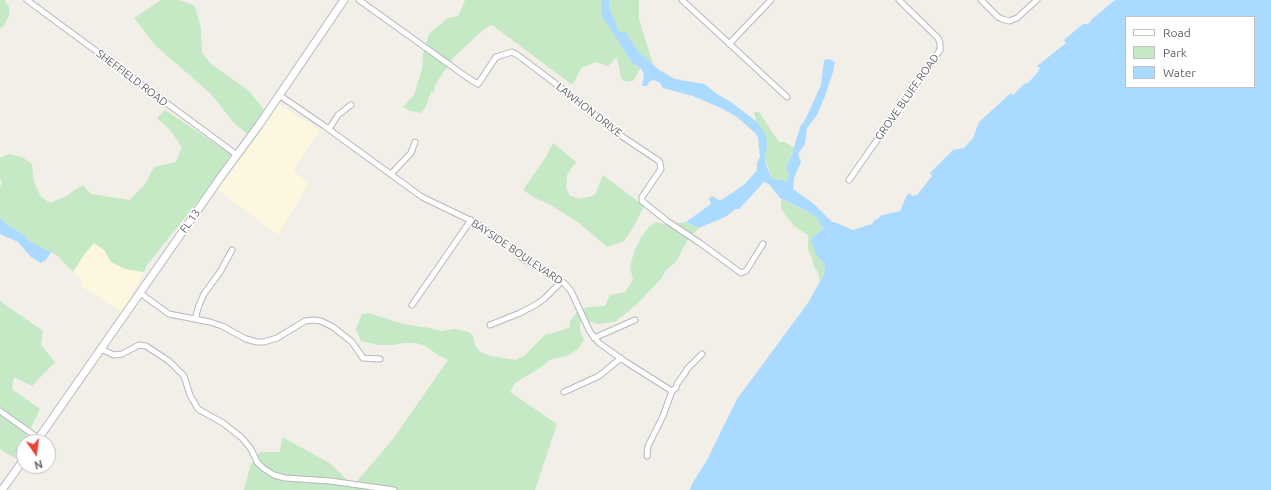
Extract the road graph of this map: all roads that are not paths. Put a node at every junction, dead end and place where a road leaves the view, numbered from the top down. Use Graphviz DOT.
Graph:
graph roads {
  1 [pos="27,0"];
  2 [pos="344,0"];
  3 [pos="359,0"];
  4 [pos="682,0"];
  5 [pos="771,0"];
  6 [pos="899,0"];
  7 [pos="981,0"];
  8 [pos="1037,0"];
  9 [pos="730,44"];
  10 [pos="279,95"];
  11 [pos="787,97"];
  12 [pos="351,105"];
  13 [pos="329,129"];
  14 [pos="415,142"];
  15 [pos="237,155"];
  16 [pos="391,174"];
  17 [pos="849,180"];
  18 [pos="471,220"];
  19 [pos="763,244"];
  20 [pos="232,250"];
  21 [pos="561,282"];
  22 [pos="140,293"];
  23 [pos="412,305"];
  24 [pos="195,319"];
  25 [pos="635,320"];
  26 [pos="490,325"];
  27 [pos="594,338"];
  28 [pos="101,348"];
  29 [pos="702,354"];
  30 [pos="621,358"];
  31 [pos="380,359"];
  32 [pos="672,391"];
  33 [pos="564,392"];
  34 [pos="0,411"];
  35 [pos="29,434"];
  36 [pos="41,434"];
  37 [pos="647,456"];
  38 [pos="16,470"];
  39 [pos="2,490"];
  40 [pos="394,490"];
  1 -- 15 [label="street, SHEFFIELD ROAD"];
  2 -- 10 [label="main road, FL 13"];
  3 -- 19 [label="street, LAWHON DRIVE"];
  4 -- 9 [label="street"];
  5 -- 9 [label="street"];
  6 -- 17 [label="street, GROVE BLUFF ROAD"];
  7 -- 8 [label="street"];
  9 -- 11 [label="street"];
  10 -- 13 [label="street, BAYSIDE BOULEVARD"];
  10 -- 15 [label="main road, FL 13"];
  12 -- 13 [label="street"];
  13 -- 16 [label="street, BAYSIDE BOULEVARD"];
  14 -- 16 [label="street"];
  15 -- 22 [label="main road, FL 13"];
  16 -- 18 [label="street, BAYSIDE BOULEVARD"];
  18 -- 21 [label="street, BAYSIDE BOULEVARD"];
  18 -- 23 [label="street"];
  20 -- 24 [label="street"];
  21 -- 26 [label="street"];
  21 -- 27 [label="street, BAYSIDE BOULEVARD"];
  22 -- 24 [label="street"];
  22 -- 28 [label="main road, FL 13"];
  24 -- 31 [label="street"];
  25 -- 27 [label="street"];
  27 -- 30 [label="street, BAYSIDE BOULEVARD"];
  28 -- 36 [label="main road, FL 13"];
  28 -- 40 [label="street"];
  29 -- 32 [label="street"];
  30 -- 32 [label="street, BAYSIDE BOULEVARD"];
  30 -- 33 [label="street"];
  32 -- 37 [label="street"];
  34 -- 35 [label="street"];
  38 -- 39 [label="main road"];
}
